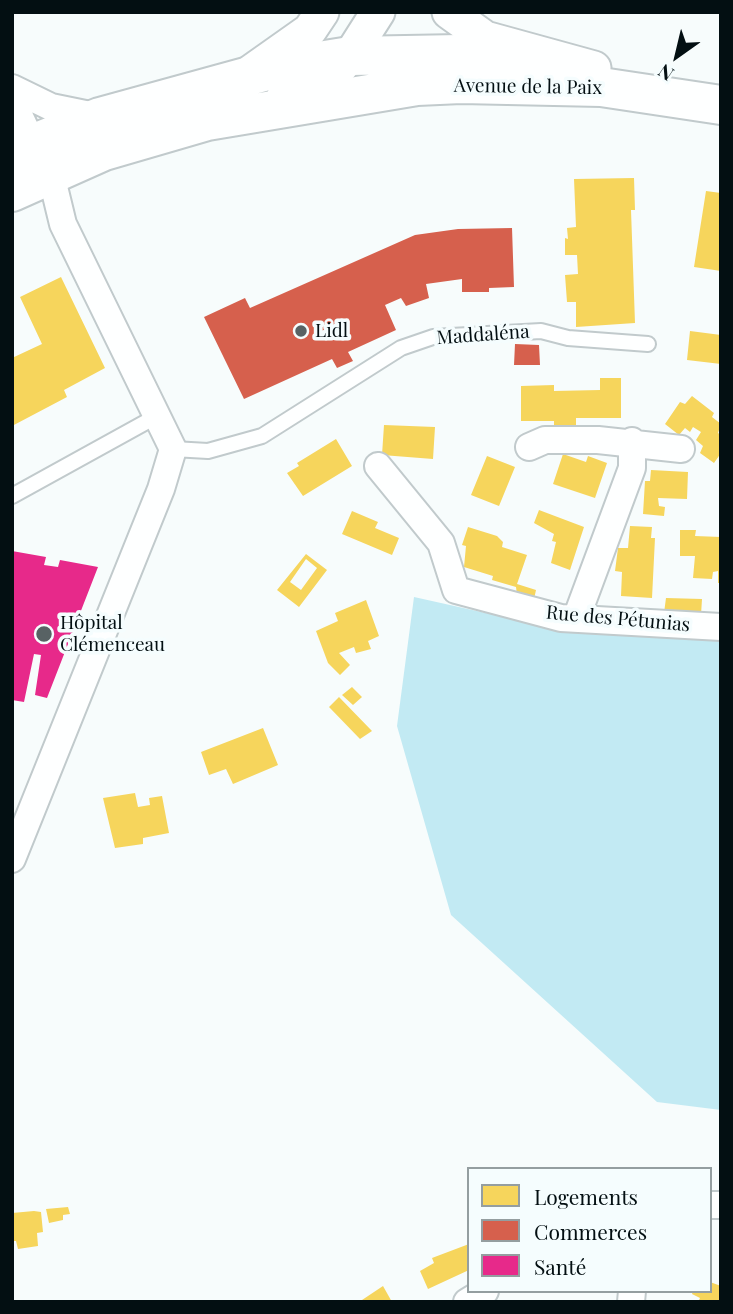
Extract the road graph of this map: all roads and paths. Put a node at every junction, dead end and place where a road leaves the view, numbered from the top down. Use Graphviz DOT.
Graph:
graph roads {
  1 [pos="322,12"];
  2 [pos="379,12"];
  3 [pos="449,12"];
  4 [pos="350,56"];
  5 [pos="594,68"];
  6 [pos="247,75"];
  7 [pos="721,86"];
  8 [pos="12,88"];
  9 [pos="12,100"];
  10 [pos="721,105"];
  11 [pos="100,117"];
  12 [pos="207,121"];
  13 [pos="24,169"];
  14 [pos="648,344"];
  15 [pos="157,416"];
  16 [pos="632,441"];
  17 [pos="529,447"];
  18 [pos="173,449"];
  19 [pos="681,449"];
  20 [pos="378,466"];
  21 [pos="12,496"];
  22 [pos="577,616"];
  23 [pos="721,627"];
  24 [pos="12,859"];
  1 -- 6 [label="street"];
  2 -- 4 [label="street"];
  3 -- 5 [label="street"];
  4 -- 5 [label="main road, Avenue de la Paix"];
  4 -- 6 [label="main road, Avenue de la Paix"];
  4 -- 12 [label="street"];
  5 -- 7 [label="main road, Avenue de la Paix"];
  6 -- 11 [label="main road, Avenue de la Paix"];
  8 -- 11 [label="street"];
  9 -- 13 [label="street"];
  10 -- 12 [label="main road, Avenue de la Paix"];
  11 -- 13 [label="main road, Avenue de la Paix"];
  12 -- 13 [label="main road, Avenue de la Paix"];
  13 -- 15 [label="street"];
  14 -- 18 [label="lane, Maddaléna"];
  15 -- 18 [label="street"];
  15 -- 21 [label="lane"];
  16 -- 17 [label="street"];
  16 -- 19 [label="street"];
  16 -- 22 [label="street"];
  18 -- 24 [label="street"];
  20 -- 22 [label="street, Rue des Pétunias"];
  22 -- 23 [label="street, Rue des Pétunias"];
}
